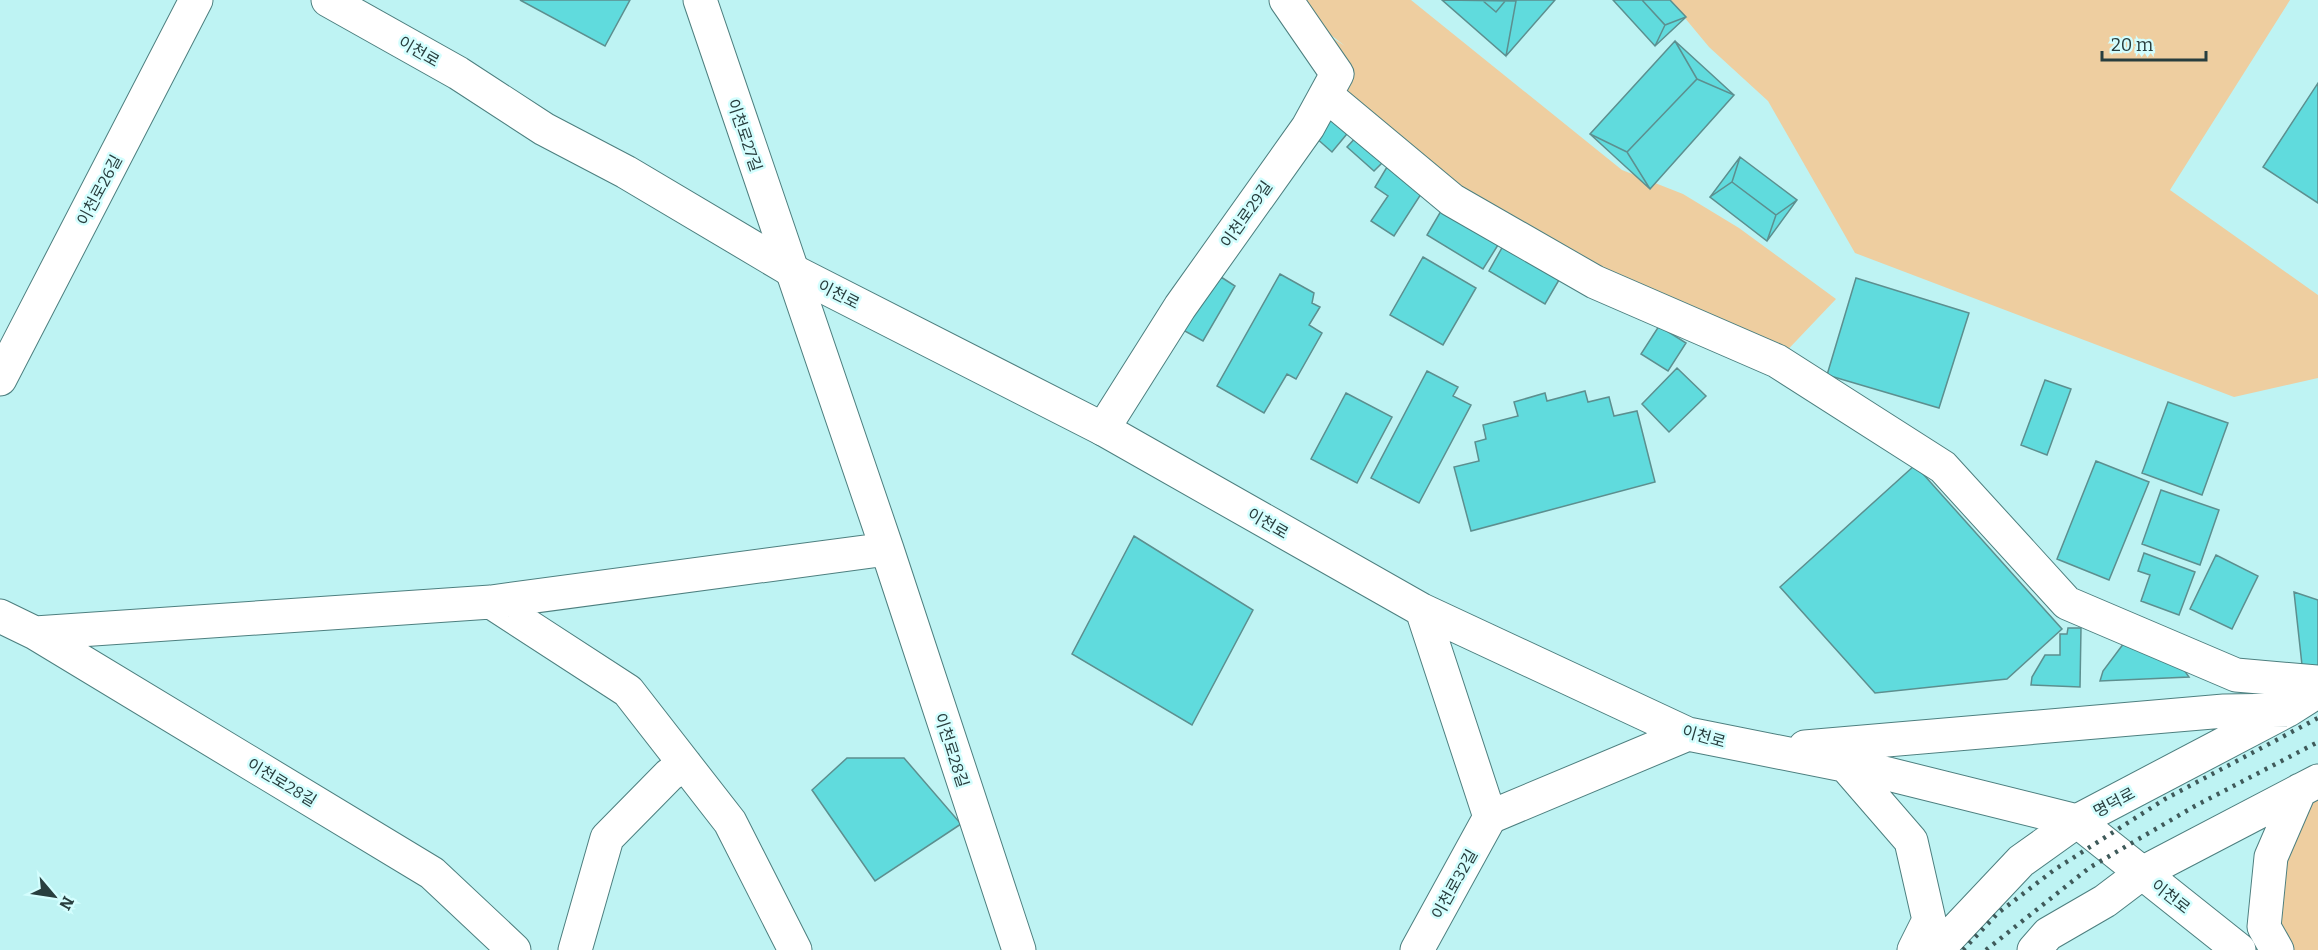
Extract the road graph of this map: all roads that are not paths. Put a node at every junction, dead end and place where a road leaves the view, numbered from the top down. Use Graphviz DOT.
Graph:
graph roads {
  1 [pos="196,0"];
  2 [pos="328,0"];
  3 [pos="700,0"];
  4 [pos="1286,0"];
  5 [pos="1326,95"];
  6 [pos="791,270"];
  7 [pos="0,379"];
  8 [pos="1103,429"];
  9 [pos="887,549"];
  10 [pos="491,602"];
  11 [pos="1422,610"];
  12 [pos="0,616"];
  13 [pos="35,633"];
  14 [pos="2318,682"];
  15 [pos="2318,691"];
  16 [pos="2288,710"];
  17 [pos="1688,734"];
  18 [pos="1762,750"];
  19 [pos="685,764"];
  20 [pos="1846,766"];
  21 [pos="2309,786"];
  22 [pos="1490,817"];
  23 [pos="2077,821"];
  24 [pos="2142,873"];
  25 [pos="1008,946"];
  26 [pos="514,950"];
  27 [pos="575,950"];
  28 [pos="795,950"];
  29 [pos="1417,950"];
  30 [pos="1914,950"];
  31 [pos="1936,950"];
  32 [pos="2034,950"];
  33 [pos="2239,950"];
  34 [pos="2277,950"];
  1 -- 7 [label="street, 이천로26길"];
  2 -- 6 [label="street, 이천로"];
  3 -- 6 [label="street, 이천로27길"];
  4 -- 5 [label="street, 이천로29길"];
  5 -- 8 [label="street, 이천로29길"];
  5 -- 14 [label="street"];
  6 -- 8 [label="street, 이천로"];
  6 -- 9 [label="street, 이천로28길"];
  8 -- 11 [label="street, 이천로"];
  9 -- 10 [label="street, 이천로28길"];
  9 -- 25 [label="street, 이천로28길"];
  10 -- 13 [label="street, 이천로28길"];
  10 -- 19 [label="street"];
  11 -- 17 [label="street, 이천로"];
  11 -- 22 [label="street"];
  12 -- 13 [label="street, 이천로28길"];
  13 -- 26 [label="street, 이천로28길"];
  15 -- 16 [label="street, 명덕로"];
  16 -- 18 [label="street"];
  16 -- 23 [label="street, 명덕로"];
  17 -- 18 [label="street, 이천로"];
  17 -- 22 [label="street"];
  18 -- 20 [label="street, 이천로"];
  19 -- 27 [label="street"];
  19 -- 28 [label="street"];
  20 -- 23 [label="street, 이천로"];
  20 -- 30 [label="street"];
  21 -- 24 [label="street"];
  21 -- 34 [label="street"];
  22 -- 29 [label="street, 이천로32길"];
  23 -- 24 [label="street, 이천로"];
  23 -- 31 [label="street, 명덕로"];
  24 -- 32 [label="street"];
  24 -- 33 [label="street, 이천로"];
}
